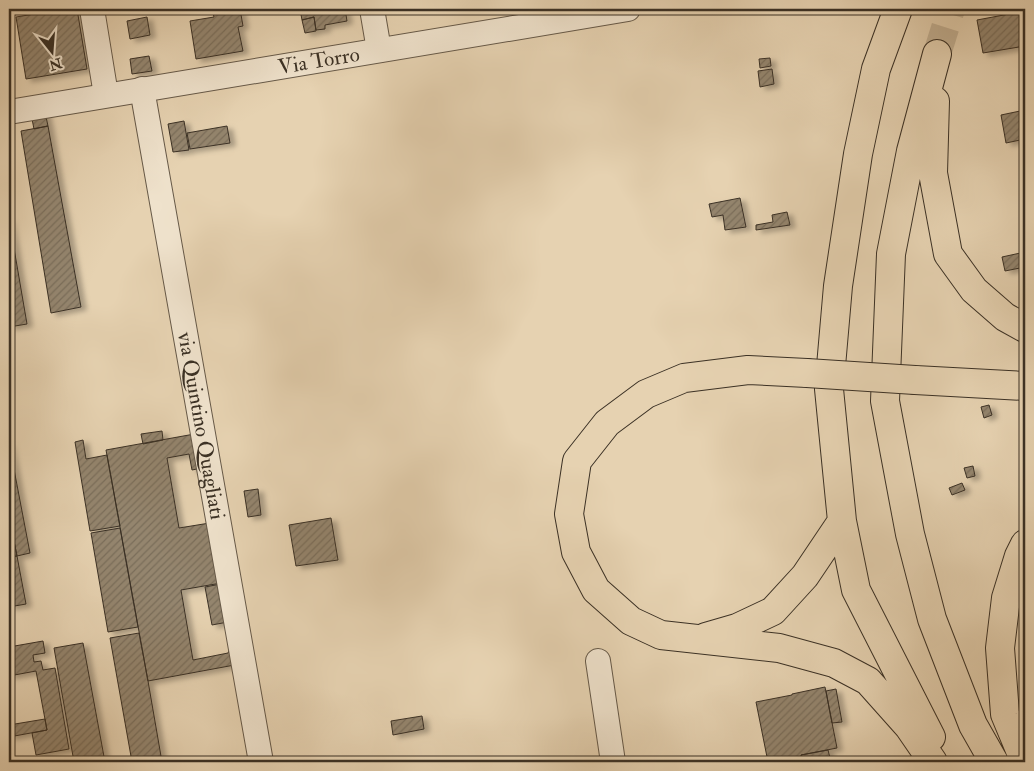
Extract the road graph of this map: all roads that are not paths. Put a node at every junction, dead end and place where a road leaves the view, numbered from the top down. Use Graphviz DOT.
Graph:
graph roads {
  1 [pos="92,9"];
  2 [pos="372,9"];
  3 [pos="628,9"];
  4 [pos="898,9"];
  5 [pos="380,50"];
  6 [pos="142,90"];
  7 [pos="106,95"];
  8 [pos="9,112"];
  9 [pos="1025,328"];
  10 [pos="1025,386"];
  11 [pos="842,521"];
  12 [pos="1025,544"];
  13 [pos="695,640"];
  14 [pos="598,661"];
  15 [pos="261,762"];
  16 [pos="613,762"];
  17 [pos="933,762"];
  18 [pos="943,762"];
  19 [pos="994,762"];
  20 [pos="1025,762"];
  1 -- 7 [label="street"];
  2 -- 5 [label="street"];
  3 -- 5 [label="street, Via Torro"];
  4 -- 11 [label="highway"];
  5 -- 6 [label="street, Via Torro"];
  6 -- 7 [label="street, Via Torro"];
  6 -- 15 [label="street, via Quintino Quagliati"];
  7 -- 8 [label="street, Via Torro"];
  9 -- 19 [label="highway"];
  10 -- 13 [label="highway, bridge"];
  11 -- 13 [label="highway"];
  11 -- 18 [label="highway"];
  12 -- 20 [label="highway"];
  13 -- 17 [label="highway"];
  14 -- 16 [label="street"];
}
